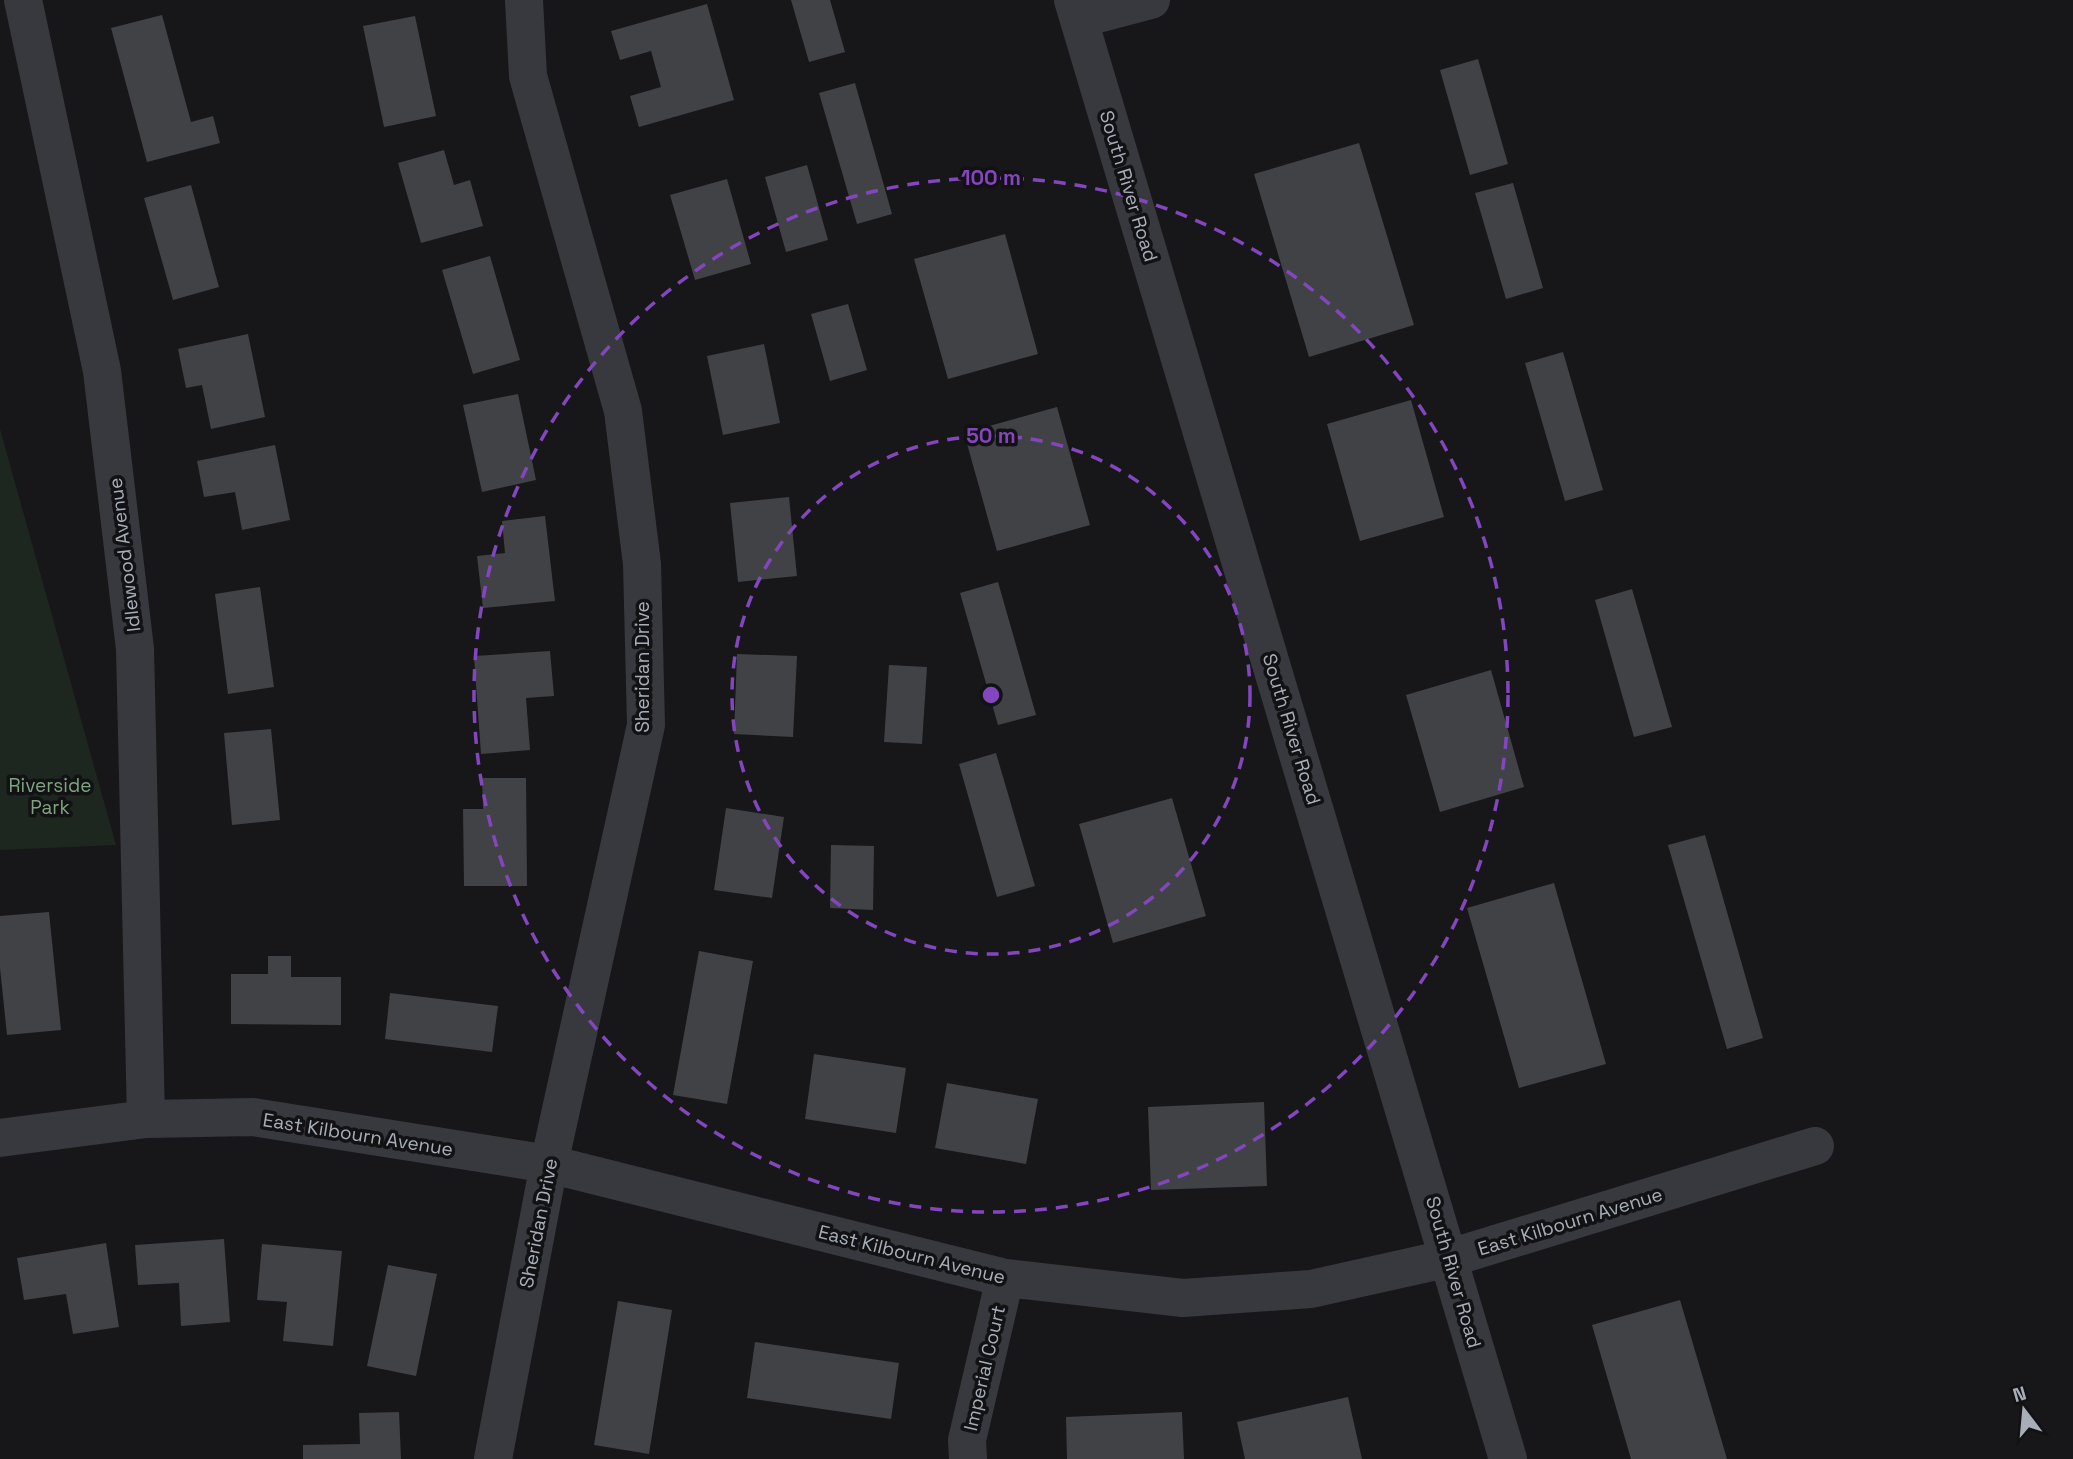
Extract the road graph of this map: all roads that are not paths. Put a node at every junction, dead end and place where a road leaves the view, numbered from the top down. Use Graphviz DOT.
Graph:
graph roads {
  1 [pos="23,0"];
  2 [pos="524,0"];
  3 [pos="1151,0"];
  4 [pos="1076,10"];
  5 [pos="146,1119"];
  6 [pos="0,1138"];
  7 [pos="1815,1146"];
  8 [pos="549,1164"];
  9 [pos="1450,1258"];
  10 [pos="1005,1278"];
  11 [pos="493,1459"];
  12 [pos="968,1459"];
  13 [pos="1508,1459"];
  1 -- 5 [label="street, Idlewood Avenue"];
  2 -- 8 [label="street, Sheridan Drive"];
  3 -- 4 [label="street"];
  4 -- 9 [label="street, South River Road"];
  5 -- 6 [label="street, East Kilbourn Avenue"];
  5 -- 8 [label="street, East Kilbourn Avenue"];
  7 -- 9 [label="street, East Kilbourn Avenue"];
  8 -- 10 [label="street, East Kilbourn Avenue"];
  8 -- 11 [label="street, Sheridan Drive"];
  9 -- 10 [label="street, East Kilbourn Avenue"];
  9 -- 13 [label="street, South River Road"];
  10 -- 12 [label="street, Imperial Court"];
}
